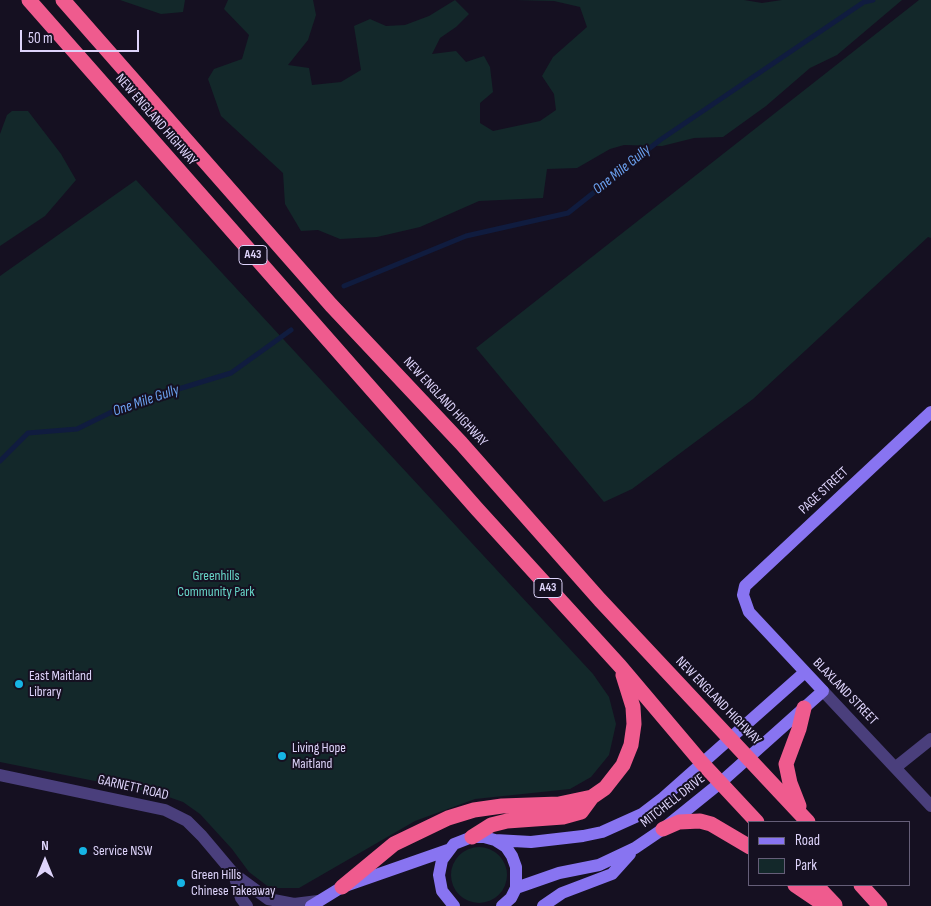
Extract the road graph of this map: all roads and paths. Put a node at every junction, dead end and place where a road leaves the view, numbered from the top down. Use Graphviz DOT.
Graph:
graph roads {
  1 [pos="29,0"];
  2 [pos="63,0"];
  3 [pos="931,412"];
  4 [pos="743,595"];
  5 [pos="620,666"];
  6 [pos="805,672"];
  7 [pos="822,691"];
  8 [pos="804,708"];
  9 [pos="731,738"];
  10 [pos="931,739"];
  11 [pos="749,756"];
  12 [pos="702,763"];
  13 [pos="896,767"];
  14 [pos="0,775"];
  15 [pos="720,783"];
  16 [pos="592,797"];
  17 [pos="931,806"];
  18 [pos="756,821"];
  19 [pos="807,821"];
  20 [pos="807,821"];
  21 [pos="663,829"];
  22 [pos="472,837"];
  23 [pos="495,840"];
  24 [pos="748,847"];
  25 [pos="635,848"];
  26 [pos="448,850"];
  27 [pos="234,874"];
  28 [pos="796,886"];
  29 [pos="817,886"];
  30 [pos="862,886"];
  31 [pos="342,887"];
  32 [pos="510,899"];
  33 [pos="315,904"];
  34 [pos="247,906"];
  35 [pos="454,906"];
  36 [pos="543,906"];
  37 [pos="826,906"];
  38 [pos="836,906"];
  39 [pos="880,906"];
  1 -- 5 [label="highway, NEW ENGLAND HIGHWAY / A43"];
  2 -- 9 [label="highway, NEW ENGLAND HIGHWAY / A43"];
  3 -- 4 [label="main road, PAGE STREET"];
  4 -- 6 [label="main road, BLAXLAND STREET"];
  5 -- 12 [label="highway, NEW ENGLAND HIGHWAY / A43"];
  5 -- 16 [label="highway"];
  6 -- 7 [label="main road, BLAXLAND STREET"];
  6 -- 9 [label="main road, MITCHELL DRIVE"];
  7 -- 8 [label="main road, MITCHELL DRIVE"];
  7 -- 13 [label="street, BLAXLAND STREET"];
  8 -- 11 [label="main road, MITCHELL DRIVE"];
  8 -- 19 [label="highway"];
  9 -- 11 [label="highway, NEW ENGLAND HIGHWAY / A43"];
  9 -- 12 [label="main road, MITCHELL DRIVE"];
  10 -- 13 [label="street"];
  11 -- 15 [label="main road, MITCHELL DRIVE"];
  11 -- 20 [label="highway, NEW ENGLAND HIGHWAY / A43"];
  12 -- 15 [label="highway, NEW ENGLAND HIGHWAY / A43"];
  12 -- 23 [label="main road, MITCHELL DRIVE"];
  13 -- 17 [label="street, BLAXLAND STREET"];
  14 -- 27 [label="street, GARNETT ROAD"];
  15 -- 18 [label="highway, NEW ENGLAND HIGHWAY / A43"];
  15 -- 21 [label="main road, MITCHELL DRIVE"];
  16 -- 22 [label="highway"];
  16 -- 31 [label="highway"];
  21 -- 24 [label="highway"];
  21 -- 25 [label="main road, MITCHELL DRIVE"];
  22 -- 23 [label="main road, MITCHELL DRIVE"];
  22 -- 26 [label="main road"];
  23 -- 32 [label="main road"];
  25 -- 32 [label="main road, MITCHELL DRIVE"];
  25 -- 36 [label="main road"];
  26 -- 31 [label="main road"];
  26 -- 35 [label="main road"];
  27 -- 33 [label="street, GARNETT ROAD"];
  27 -- 34 [label="street, GARNETT ROAD"];
  28 -- 37 [label="highway"];
  29 -- 38 [label="highway"];
  30 -- 39 [label="highway"];
  31 -- 33 [label="main road"];
}
